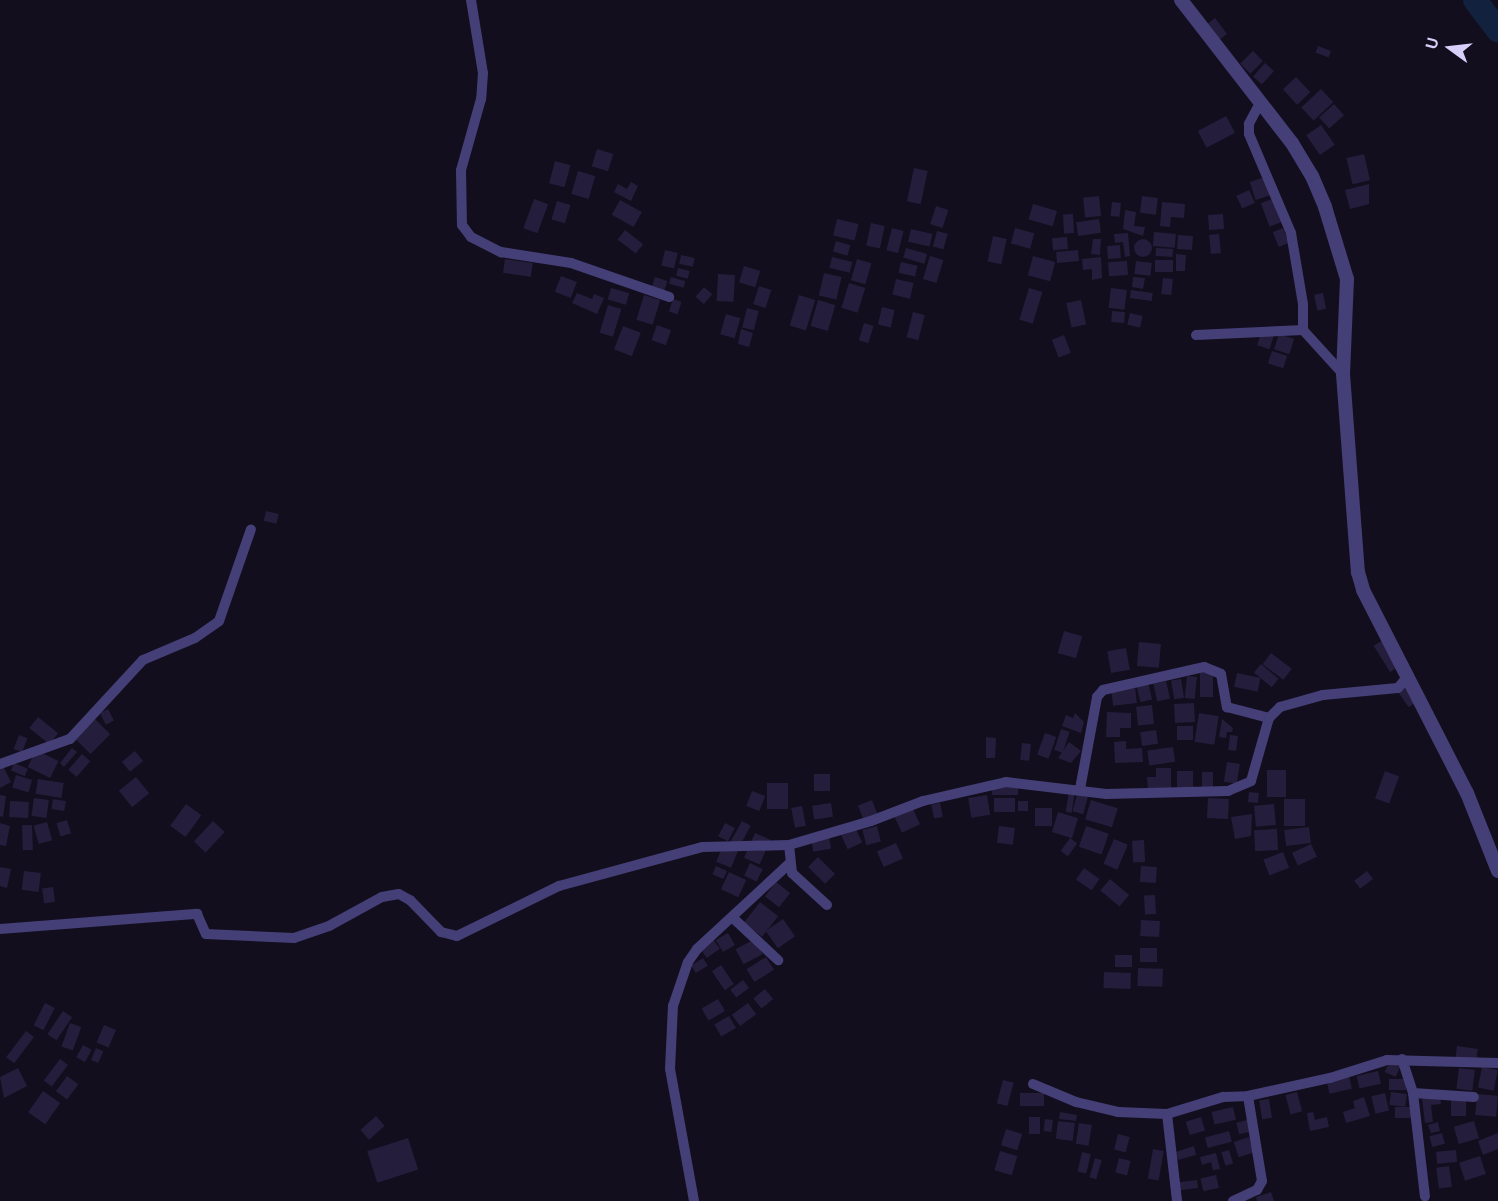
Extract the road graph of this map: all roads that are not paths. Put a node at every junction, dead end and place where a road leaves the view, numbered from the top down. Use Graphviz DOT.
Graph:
graph roads {
  1 [pos="471,0"];
  2 [pos="1181,0"];
  3 [pos="1260,103"];
  4 [pos="669,297"];
  5 [pos="1303,330"];
  6 [pos="1196,335"];
  7 [pos="1343,374"];
  8 [pos="251,529"];
  9 [pos="1408,676"];
  10 [pos="1269,718"];
  11 [pos="0,764"];
  12 [pos="1080,789"];
  13 [pos="789,845"];
  14 [pos="790,863"];
  15 [pos="1498,871"];
  16 [pos="827,905"];
  17 [pos="733,918"];
  18 [pos="0,929"];
  19 [pos="778,960"];
  20 [pos="1402,1059"];
  21 [pos="1498,1063"];
  22 [pos="1033,1084"];
  23 [pos="1413,1093"];
  24 [pos="1248,1096"];
  25 [pos="1474,1097"];
  26 [pos="1167,1114"];
  27 [pos="1425,1196"];
  28 [pos="694,1201"];
  29 [pos="1177,1201"];
  30 [pos="1233,1201"];
  1 -- 4 [label="street"];
  2 -- 3 [label="street"];
  3 -- 5 [label="street"];
  3 -- 7 [label="street"];
  5 -- 6 [label="street"];
  5 -- 7 [label="street"];
  7 -- 9 [label="street"];
  8 -- 11 [label="street"];
  9 -- 10 [label="street"];
  9 -- 15 [label="street"];
  10 -- 12 [label="street"];
  10 -- 12 [label="street"];
  12 -- 13 [label="street"];
  13 -- 14 [label="street"];
  13 -- 18 [label="street"];
  14 -- 16 [label="street"];
  14 -- 17 [label="street"];
  17 -- 19 [label="street"];
  17 -- 28 [label="street"];
  20 -- 21 [label="street"];
  20 -- 23 [label="street"];
  20 -- 24 [label="street"];
  22 -- 26 [label="street"];
  23 -- 25 [label="street"];
  23 -- 27 [label="street"];
  24 -- 26 [label="street"];
  24 -- 30 [label="street"];
  26 -- 29 [label="street"];
}
